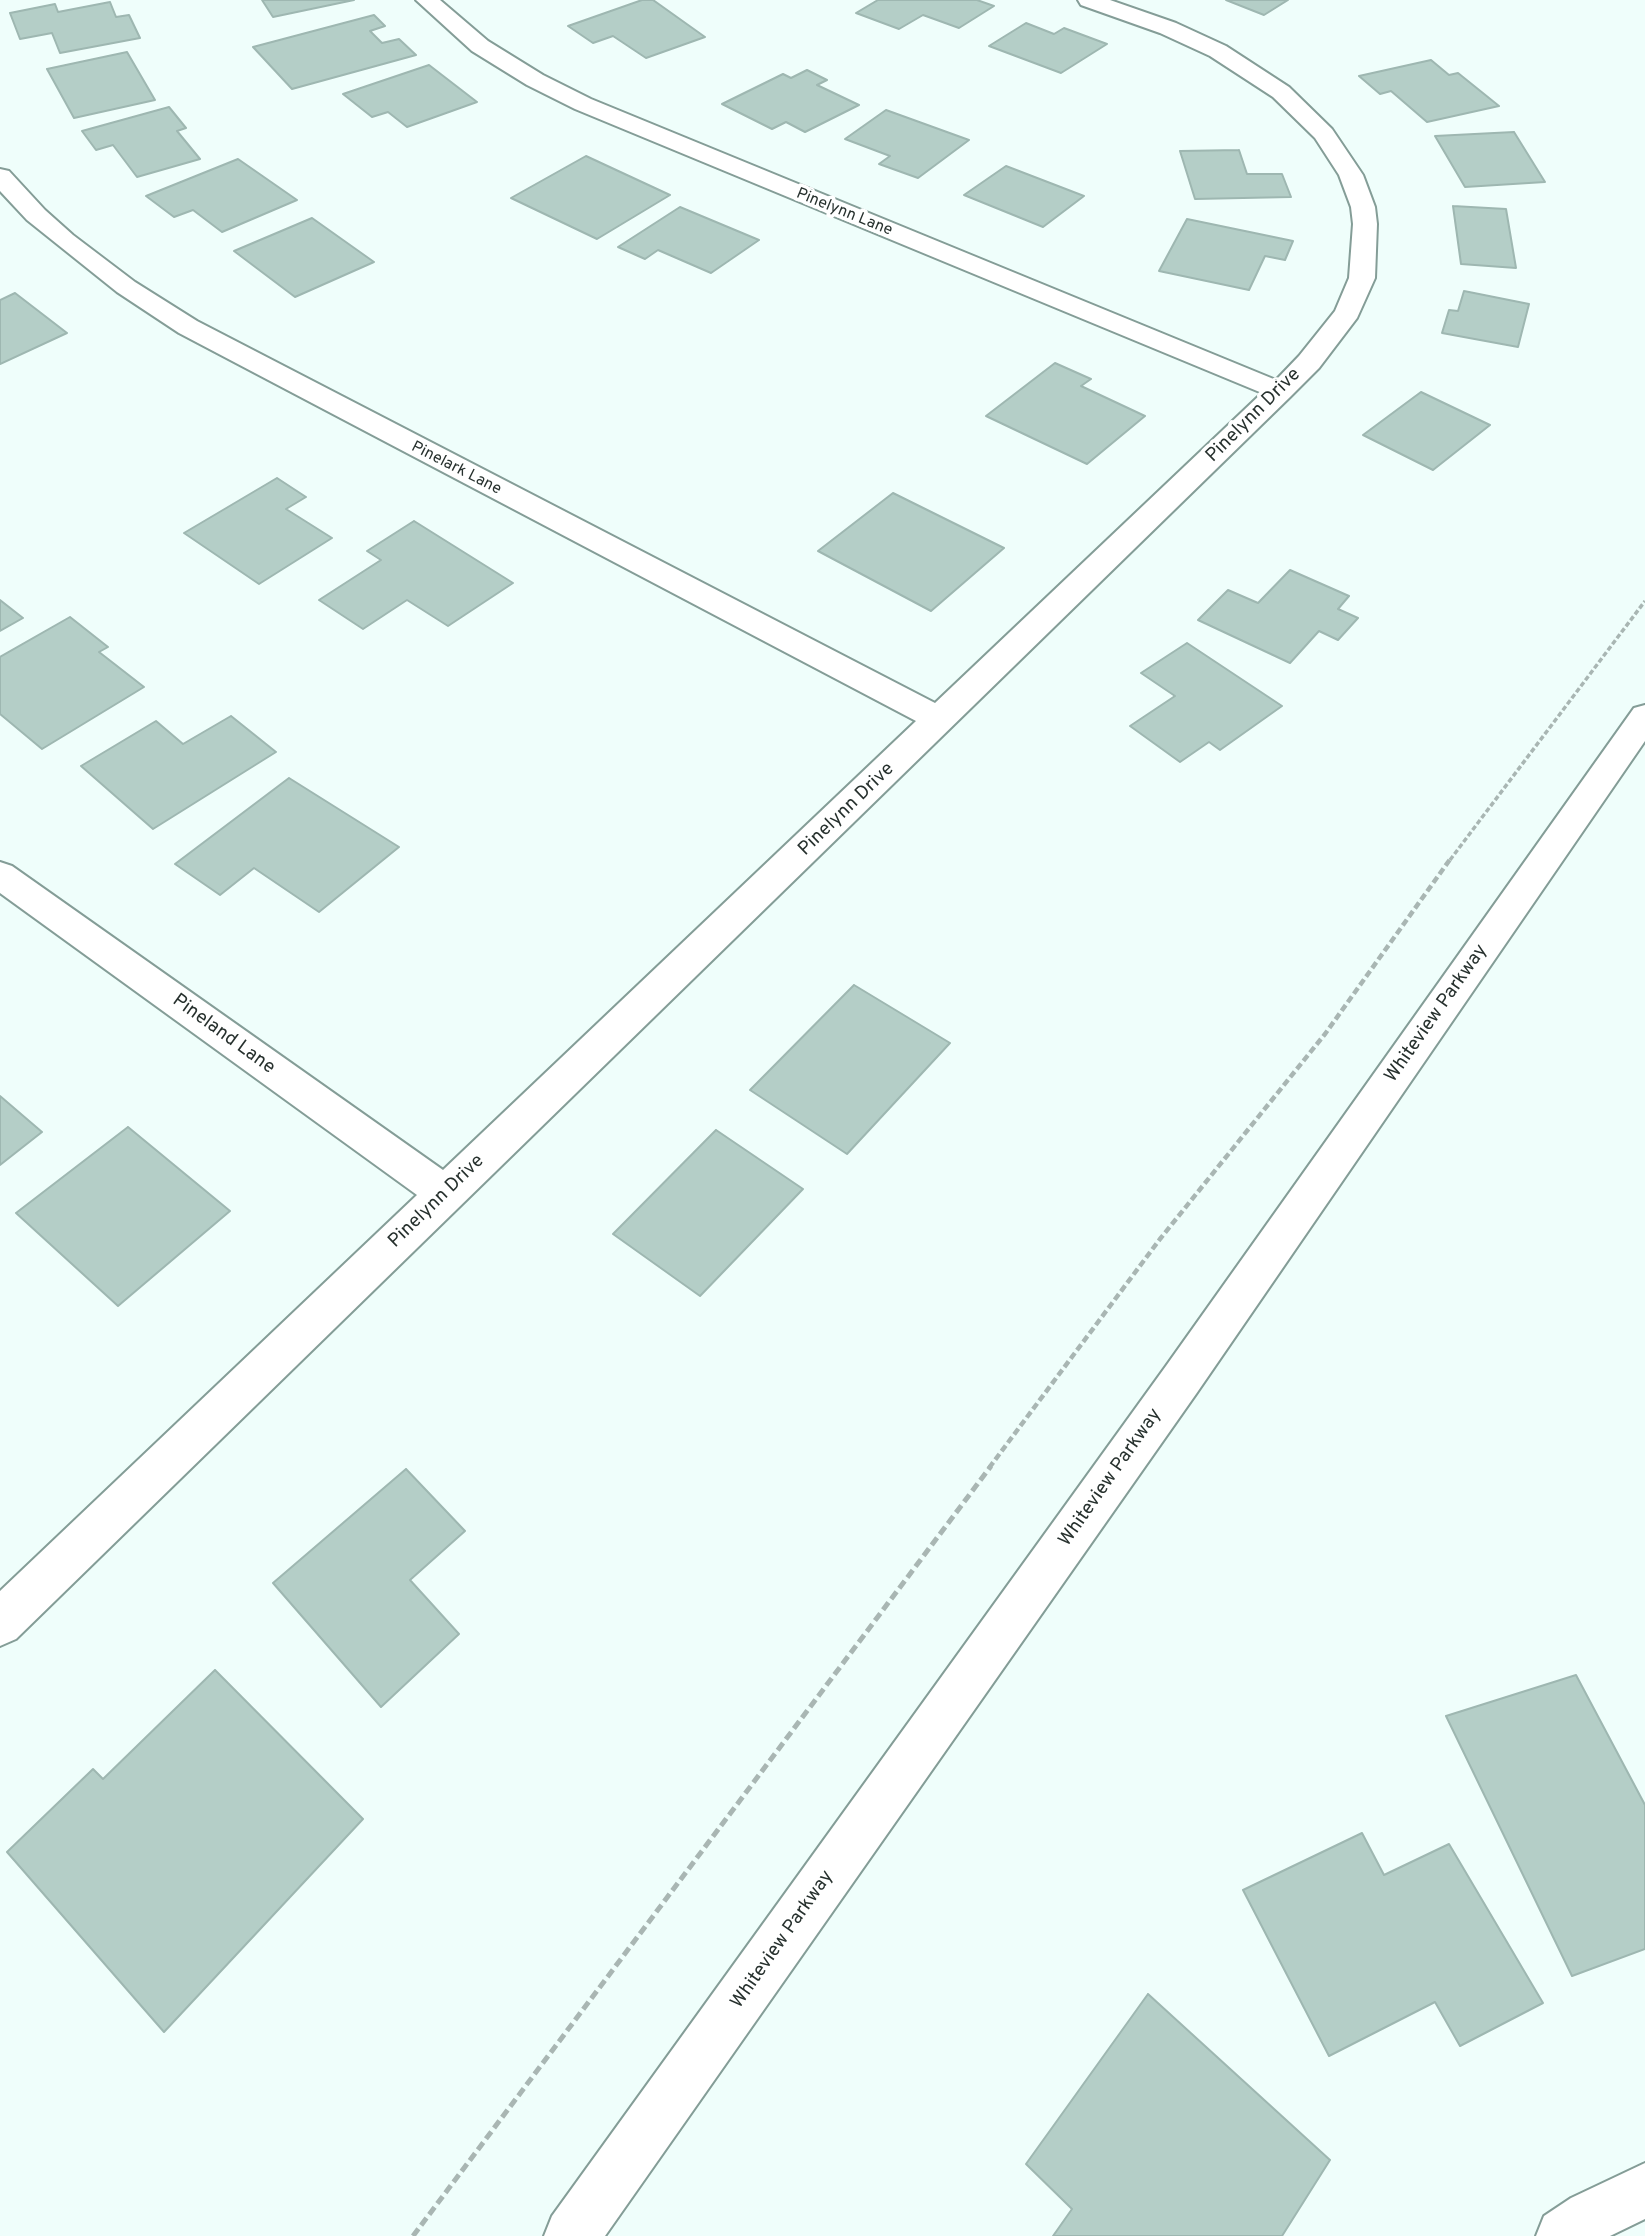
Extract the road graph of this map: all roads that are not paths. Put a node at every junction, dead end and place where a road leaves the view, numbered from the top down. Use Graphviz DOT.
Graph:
graph roads {
  1 [pos="427,0"];
  2 [pos="1089,0"];
  3 [pos="0,176"];
  4 [pos="1280,391"];
  5 [pos="1645,716"];
  6 [pos="940,720"];
  7 [pos="0,875"];
  8 [pos="446,1194"];
  9 [pos="0,1623"];
  10 [pos="1645,2190"];
  11 [pos="572,2236"];
  12 [pos="1564,2236"];
  1 -- 4 [label="street, Pinelynn Lane"];
  2 -- 4 [label="street, Pinelynn Drive"];
  3 -- 6 [label="street, Pinelark Lane"];
  4 -- 6 [label="street, Pinelynn Drive"];
  5 -- 11 [label="street, Whiteview Parkway"];
  6 -- 8 [label="street, Pinelynn Drive"];
  7 -- 8 [label="street, Pineland Lane"];
  8 -- 9 [label="street, Pinelynn Drive"];
  10 -- 12 [label="street"];
}
